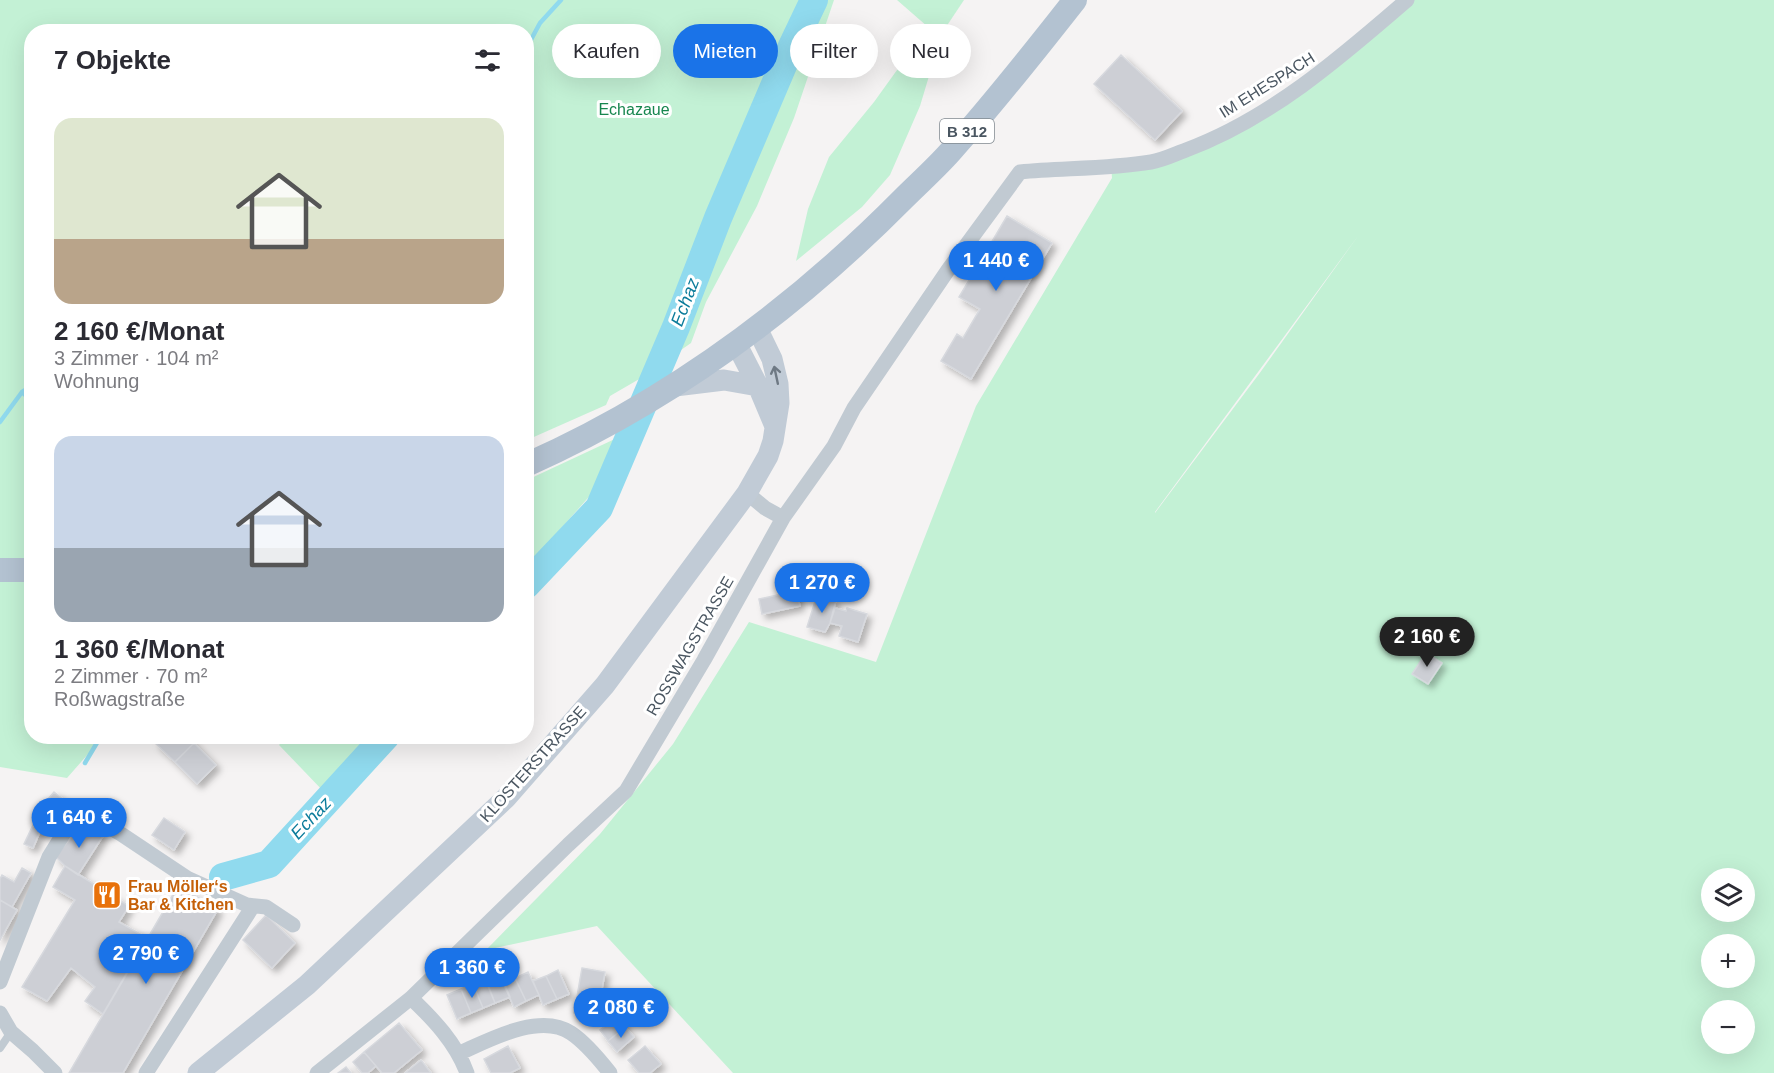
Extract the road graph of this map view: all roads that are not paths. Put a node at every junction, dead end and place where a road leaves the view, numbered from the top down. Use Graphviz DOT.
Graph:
graph roads {
  1 [pos="1075,0"];
  2 [pos="1407,0"];
  3 [pos="1020,172"];
  4 [pos="757,328"];
  5 [pos="735,343"];
  6 [pos="758,386"];
  7 [pos="666,391"];
  8 [pos="774,425"];
  9 [pos="534,461"];
  10 [pos="747,493"];
  11 [pos="783,518"];
  12 [pos="0,570"];
  13 [pos="24,570"];
  14 [pos="253,906"];
  15 [pos="293,926"];
  16 [pos="0,982"];
  17 [pos="411,998"];
  18 [pos="0,1013"];
  19 [pos="11,1032"];
  20 [pos="0,1048"];
  21 [pos="460,1053"];
  22 [pos="55,1073"];
  23 [pos="146,1073"];
  24 [pos="198,1073"];
  25 [pos="317,1073"];
  26 [pos="467,1073"];
  27 [pos="610,1073"];
  1 -- 4 [label="main road, B 312"];
  2 -- 3 [label="street, IM EHESPACH"];
  3 -- 11 [label="street, ROSSWAGSTRASSE"];
  4 -- 5 [label="main road, B 312"];
  8 -- 4 [label="main road, KLOSTERSTRASSE, one-way"];
  5 -- 6 [label="main road"];
  5 -- 7 [label="main road, B 312"];
  6 -- 7 [label="main road"];
  6 -- 8 [label="main road"];
  7 -- 9 [label="main road, B 312"];
  8 -- 10 [label="main road, KLOSTERSTRASSE"];
  10 -- 11 [label="street"];
  10 -- 24 [label="main road, KLOSTERSTRASSE"];
  11 -- 17 [label="street, ROSSWAGSTRASSE"];
  12 -- 13 [label="main road"];
  14 -- 15 [label="street"];
  14 -- 16 [label="street"];
  14 -- 23 [label="street"];
  17 -- 21 [label="street"];
  17 -- 25 [label="street, ROSSWAGSTRASSE"];
  18 -- 19 [label="street"];
  19 -- 20 [label="lane"];
  19 -- 22 [label="street"];
  21 -- 26 [label="street"];
  21 -- 27 [label="street"];
}
